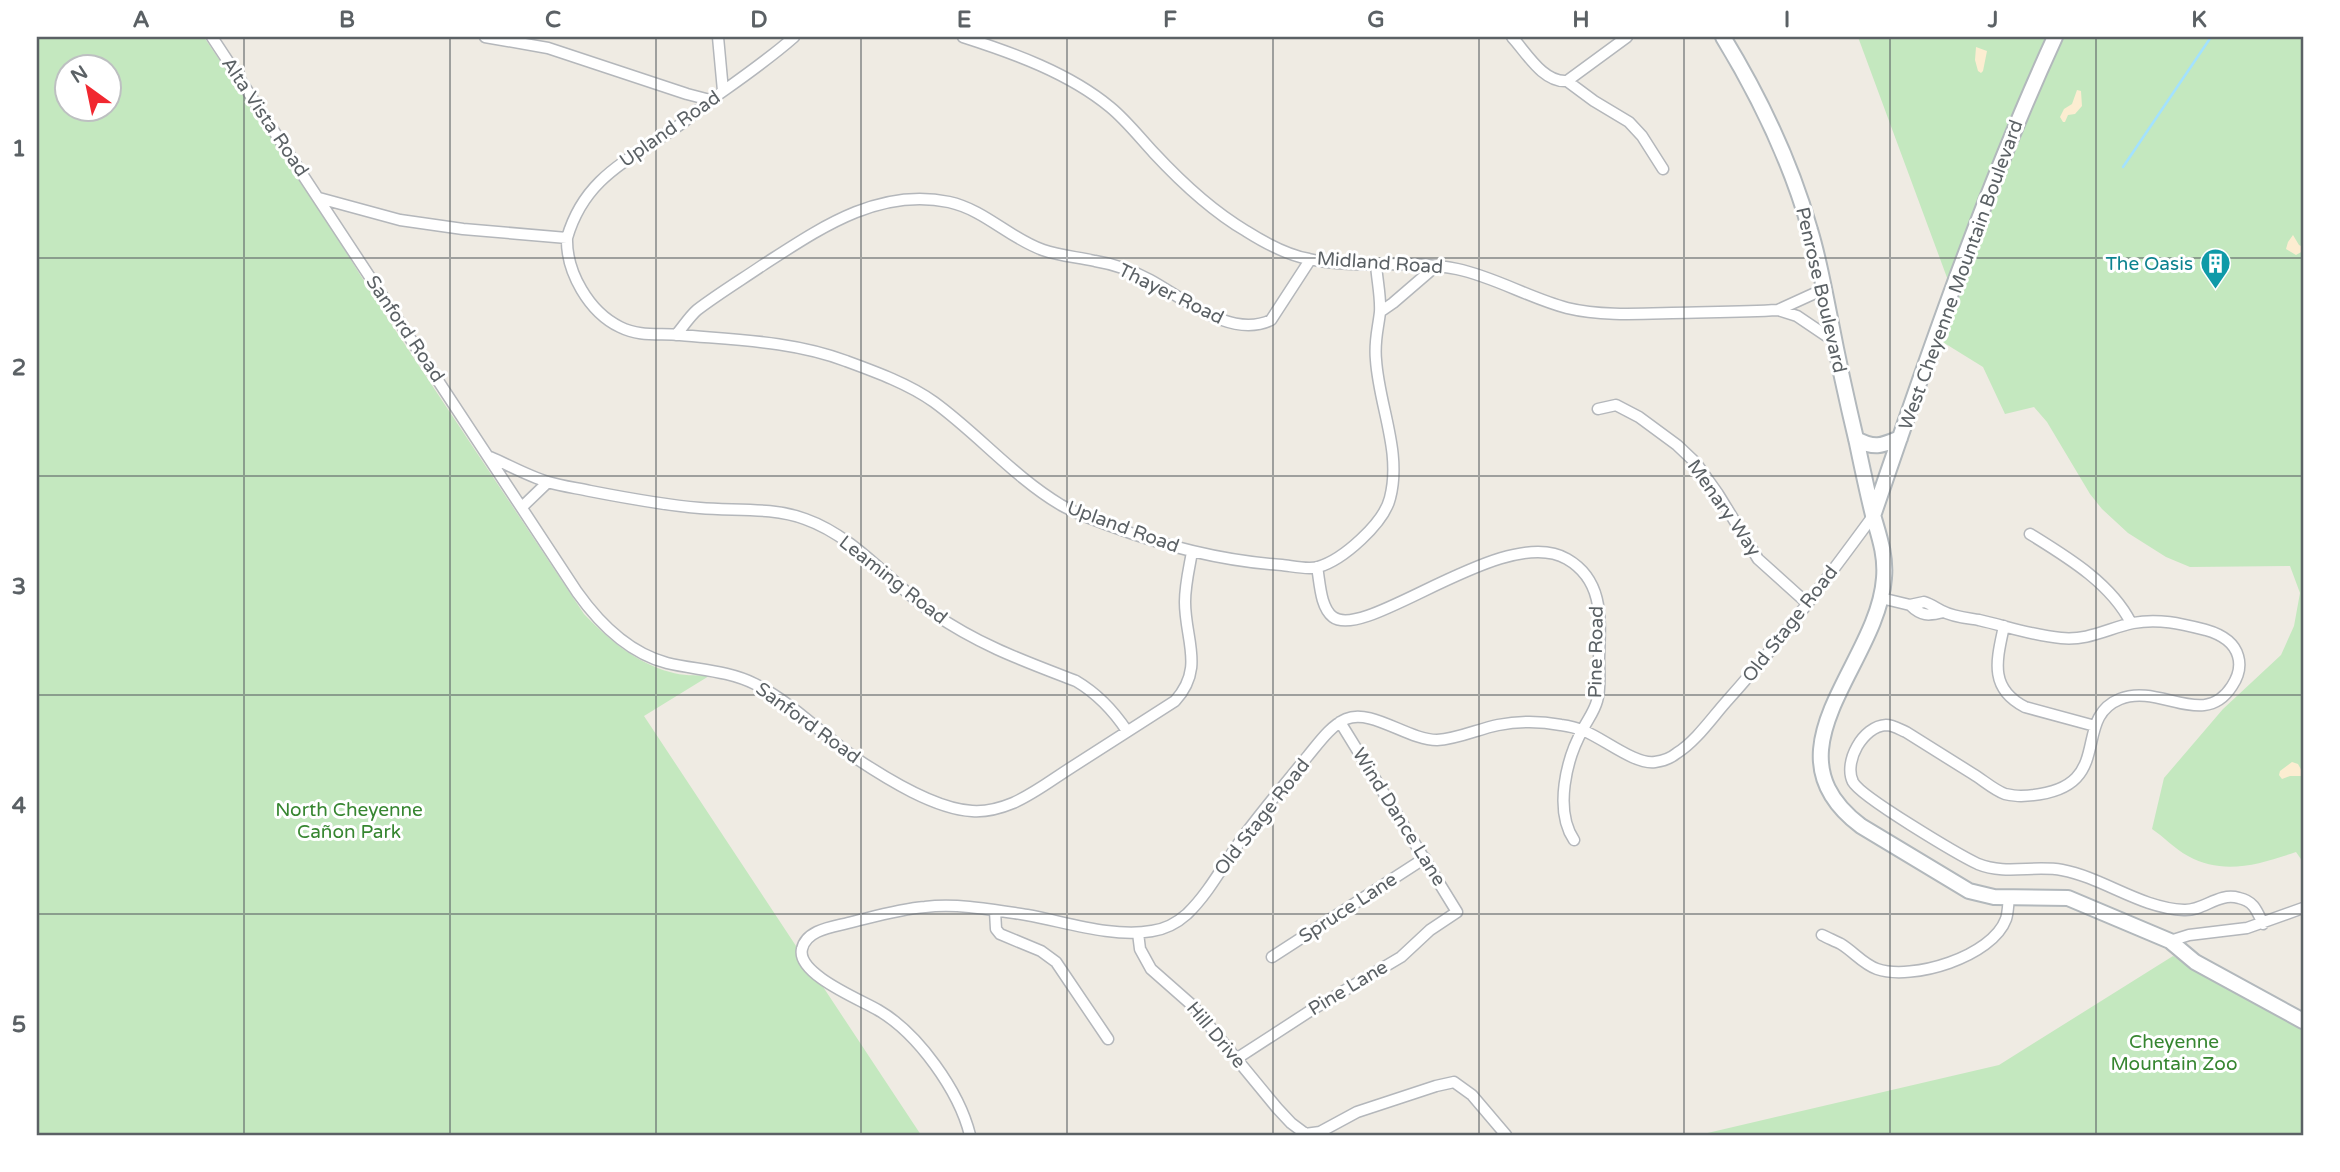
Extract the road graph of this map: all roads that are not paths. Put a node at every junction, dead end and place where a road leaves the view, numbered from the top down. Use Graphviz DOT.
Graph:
graph roads {
  1 [pos="212,37"];
  2 [pos="485,37"];
  3 [pos="718,37"];
  4 [pos="794,37"];
  5 [pos="963,37"];
  6 [pos="1512,37"];
  7 [pos="1627,37"];
  8 [pos="1723,37"];
  9 [pos="2055,37"];
  10 [pos="1567,81"];
  11 [pos="723,92"];
  12 [pos="710,100"];
  13 [pos="1663,169"];
  14 [pos="319,198"];
  15 [pos="567,238"];
  16 [pos="1310,260"];
  17 [pos="1376,264"];
  18 [pos="1437,266"];
  19 [pos="1824,289"];
  20 [pos="1778,310"];
  21 [pos="1380,312"];
  22 [pos="676,335"];
  23 [pos="1834,341"];
  24 [pos="1598,409"];
  25 [pos="1900,438"];
  26 [pos="1856,439"];
  27 [pos="489,457"];
  28 [pos="548,482"];
  29 [pos="522,507"];
  30 [pos="1873,516"];
  31 [pos="2030,534"];
  32 [pos="1192,552"];
  33 [pos="1317,567"];
  34 [pos="1881,598"];
  35 [pos="1808,604"];
  36 [pos="2131,623"];
  37 [pos="2004,626"];
  38 [pos="1340,722"];
  39 [pos="2095,726"];
  40 [pos="1582,730"];
  41 [pos="1127,731"];
  42 [pos="1574,840"];
  43 [pos="1425,858"];
  44 [pos="2009,898"];
  45 [pos="2303,908"];
  46 [pos="995,911"];
  47 [pos="1457,912"];
  48 [pos="2263,924"];
  49 [pos="1138,933"];
  50 [pos="1822,935"];
  51 [pos="2170,942"];
  52 [pos="1272,957"];
  53 [pos="2303,1021"];
  54 [pos="1108,1039"];
  55 [pos="1236,1059"];
  56 [pos="970,1135"];
  57 [pos="1306,1135"];
  58 [pos="1506,1135"];
  1 -- 14 [label="street, Alta Vista Road"];
  2 -- 12 [label="street"];
  3 -- 11 [label="street"];
  4 -- 11 [label="street, Upland Road"];
  5 -- 16 [label="street, Midland Road"];
  6 -- 10 [label="street"];
  7 -- 10 [label="street"];
  8 -- 19 [label="street, Penrose Boulevard"];
  9 -- 25 [label="street, West Cheyenne Mountain Boulevard"];
  10 -- 13 [label="street"];
  11 -- 12 [label="street, Upland Road"];
  12 -- 15 [label="street, Upland Road"];
  14 -- 15 [label="street"];
  14 -- 27 [label="street, Sanford Road"];
  15 -- 22 [label="street, Upland Road"];
  16 -- 17 [label="street, Midland Road"];
  16 -- 22 [label="street, Thayer Road"];
  17 -- 18 [label="street, Midland Road"];
  17 -- 21 [label="street"];
  18 -- 20 [label="street, Midland Road"];
  18 -- 21 [label="street"];
  19 -- 20 [label="street, Midland Road"];
  19 -- 23 [label="street, Penrose Boulevard"];
  20 -- 23 [label="street, Midland Road"];
  21 -- 33 [label="street"];
  22 -- 32 [label="street, Upland Road"];
  23 -- 26 [label="street, Penrose Boulevard"];
  24 -- 35 [label="street, Menary Way"];
  25 -- 26 [label="street"];
  25 -- 30 [label="street, West Cheyenne Mountain Boulevard"];
  26 -- 30 [label="street, Penrose Boulevard"];
  27 -- 28 [label="street, Leaming Road"];
  27 -- 29 [label="street, Sanford Road"];
  28 -- 29 [label="street"];
  28 -- 41 [label="street, Leaming Road"];
  29 -- 41 [label="street, Sanford Road"];
  30 -- 34 [label="street, Penrose Boulevard"];
  30 -- 35 [label="street, Old Stage Road"];
  31 -- 36 [label="street"];
  32 -- 33 [label="street, Upland Road"];
  32 -- 41 [label="street, Sanford Road"];
  33 -- 40 [label="street, Pine Road"];
  34 -- 37 [label="street"];
  34 -- 44 [label="street, Penrose Boulevard"];
  35 -- 40 [label="street, Old Stage Road"];
  36 -- 37 [label="street"];
  36 -- 39 [label="street"];
  37 -- 39 [label="street"];
  38 -- 40 [label="street, Old Stage Road"];
  38 -- 43 [label="street, Wind Dance Lane"];
  38 -- 49 [label="street, Old Stage Road"];
  39 -- 48 [label="street"];
  40 -- 42 [label="street, Pine Road"];
  43 -- 47 [label="street, Wind Dance Lane"];
  43 -- 52 [label="street, Spruce Lane"];
  44 -- 50 [label="street"];
  44 -- 51 [label="street, Penrose Boulevard"];
  45 -- 48 [label="street"];
  46 -- 49 [label="street, Old Stage Road"];
  46 -- 54 [label="street"];
  46 -- 56 [label="street, Old Stage Road"];
  47 -- 55 [label="street, Pine Lane"];
  48 -- 51 [label="street"];
  49 -- 55 [label="street, Hill Drive"];
  51 -- 53 [label="street, Penrose Boulevard"];
  55 -- 57 [label="street, Hill Drive"];
  57 -- 58 [label="street"];
}
